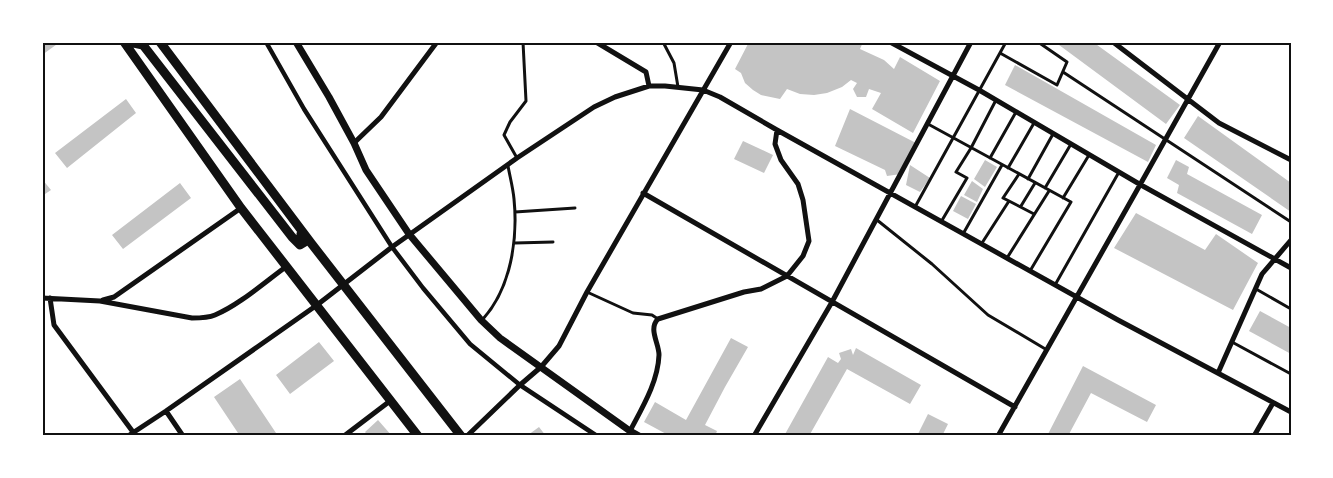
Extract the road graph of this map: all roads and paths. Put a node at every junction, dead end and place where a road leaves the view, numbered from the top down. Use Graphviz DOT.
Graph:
graph roads {
  1 [pos="124,42"];
  2 [pos="129,42"];
  3 [pos="160,42"];
  4 [pos="266,42"];
  5 [pos="296,42"];
  6 [pos="436,42"];
  7 [pos="523,42"];
  8 [pos="596,42"];
  9 [pos="663,42"];
  10 [pos="731,42"];
  11 [pos="890,42"];
  12 [pos="971,42"];
  13 [pos="1006,42"];
  14 [pos="1038,42"];
  15 [pos="1113,42"];
  16 [pos="1220,42"];
  17 [pos="1000,53"];
  18 [pos="1062,72"];
  19 [pos="953,77"];
  20 [pos="649,86"];
  21 [pos="678,87"];
  22 [pos="703,90"];
  23 [pos="979,90"];
  24 [pos="996,100"];
  25 [pos="1189,100"];
  26 [pos="1016,112"];
  27 [pos="1034,123"];
  28 [pos="928,124"];
  29 [pos="777,130"];
  30 [pos="1053,134"];
  31 [pos="952,138"];
  32 [pos="1166,140"];
  33 [pos="354,143"];
  34 [pos="1071,144"];
  35 [pos="971,148"];
  36 [pos="1089,155"];
  37 [pos="517,158"];
  38 [pos="990,158"];
  39 [pos="1291,160"];
  40 [pos="508,164"];
  41 [pos="1002,165"];
  42 [pos="1008,168"];
  43 [pos="1119,172"];
  44 [pos="1019,174"];
  45 [pos="1028,179"];
  46 [pos="1035,183"];
  47 [pos="1141,185"];
  48 [pos="1047,189"];
  49 [pos="643,194"];
  50 [pos="891,194"];
  51 [pos="1063,198"];
  52 [pos="1009,201"];
  53 [pos="915,207"];
  54 [pos="1021,207"];
  55 [pos="241,208"];
  56 [pos="575,208"];
  57 [pos="515,212"];
  58 [pos="1034,214"];
  59 [pos="877,220"];
  60 [pos="294,221"];
  61 [pos="941,222"];
  62 [pos="1291,222"];
  63 [pos="409,234"];
  64 [pos="963,234"];
  65 [pos="1291,240"];
  66 [pos="553,242"];
  67 [pos="515,243"];
  68 [pos="982,244"];
  69 [pos="392,247"];
  70 [pos="1007,258"];
  71 [pos="1275,259"];
  72 [pos="287,266"];
  73 [pos="1291,268"];
  74 [pos="1030,271"];
  75 [pos="787,276"];
  76 [pos="343,285"];
  77 [pos="1055,285"];
  78 [pos="1256,289"];
  79 [pos="587,292"];
  80 [pos="1076,297"];
  81 [pos="42,298"];
  82 [pos="50,298"];
  83 [pos="100,302"];
  84 [pos="832,302"];
  85 [pos="316,305"];
  86 [pos="1291,309"];
  87 [pos="658,319"];
  88 [pos="481,320"];
  89 [pos="1232,342"];
  90 [pos="1047,350"];
  91 [pos="541,367"];
  92 [pos="1218,373"];
  93 [pos="1291,374"];
  94 [pos="520,385"];
  95 [pos="390,401"];
  96 [pos="1273,403"];
  97 [pos="1015,406"];
  98 [pos="166,411"];
  99 [pos="1291,412"];
  100 [pos="630,431"];
  101 [pos="130,434"];
  102 [pos="183,436"];
  103 [pos="344,436"];
  104 [pos="418,436"];
  105 [pos="461,436"];
  106 [pos="467,436"];
  107 [pos="597,436"];
  108 [pos="639,436"];
  109 [pos="754,436"];
  110 [pos="998,436"];
  111 [pos="1254,436"];
  1 -- 55 [label="main road"];
  2 -- 60 [label="main road"];
  3 -- 60 [label="main road"];
  4 -- 69 [label="street"];
  5 -- 33 [label="street"];
  6 -- 33 [label="street"];
  7 -- 37 [label="lane"];
  8 -- 20 [label="street"];
  9 -- 21 [label="lane"];
  10 -- 22 [label="street"];
  11 -- 19 [label="street"];
  12 -- 19 [label="street"];
  13 -- 17 [label="lane"];
  14 -- 18 [label="lane"];
  15 -- 25 [label="street"];
  16 -- 25 [label="street"];
  17 -- 18 [label="lane"];
  17 -- 23 [label="lane"];
  18 -- 32 [label="lane"];
  19 -- 23 [label="street"];
  19 -- 28 [label="street"];
  20 -- 21 [label="street"];
  20 -- 37 [label="street"];
  21 -- 22 [label="street"];
  22 -- 29 [label="street"];
  22 -- 49 [label="street"];
  23 -- 24 [label="street"];
  23 -- 31 [label="lane"];
  24 -- 26 [label="street"];
  24 -- 35 [label="lane"];
  25 -- 32 [label="street"];
  25 -- 39 [label="street"];
  26 -- 27 [label="street"];
  26 -- 38 [label="lane"];
  27 -- 30 [label="street"];
  27 -- 42 [label="lane"];
  28 -- 31 [label="lane"];
  28 -- 50 [label="street"];
  29 -- 50 [label="street"];
  29 -- 75 [label="street"];
  30 -- 34 [label="street"];
  30 -- 45 [label="lane"];
  31 -- 35 [label="lane"];
  31 -- 53 [label="lane"];
  32 -- 47 [label="street"];
  32 -- 62 [label="lane"];
  33 -- 63 [label="street"];
  34 -- 36 [label="street"];
  34 -- 48 [label="lane"];
  35 -- 38 [label="lane"];
  35 -- 61 [label="lane"];
  36 -- 43 [label="street"];
  36 -- 51 [label="lane"];
  37 -- 40 [label="street"];
  38 -- 41 [label="lane"];
  40 -- 57 [label="lane"];
  40 -- 63 [label="street"];
  41 -- 42 [label="lane"];
  41 -- 64 [label="lane"];
  42 -- 44 [label="lane"];
  43 -- 47 [label="street"];
  43 -- 77 [label="lane"];
  44 -- 45 [label="lane"];
  44 -- 52 [label="lane"];
  45 -- 46 [label="lane"];
  46 -- 48 [label="lane"];
  46 -- 54 [label="lane"];
  47 -- 71 [label="street"];
  47 -- 80 [label="street"];
  48 -- 51 [label="lane"];
  48 -- 58 [label="lane"];
  49 -- 75 [label="street"];
  49 -- 79 [label="street"];
  50 -- 53 [label="street"];
  50 -- 59 [label="street"];
  51 -- 74 [label="lane"];
  52 -- 54 [label="lane"];
  52 -- 68 [label="lane"];
  53 -- 61 [label="street"];
  54 -- 58 [label="lane"];
  55 -- 72 [label="main road"];
  55 -- 83 [label="street"];
  56 -- 57 [label="lane"];
  57 -- 67 [label="lane"];
  58 -- 70 [label="lane"];
  59 -- 84 [label="street"];
  59 -- 90 [label="lane"];
  60 -- 76 [label="main road"];
  61 -- 64 [label="street"];
  63 -- 69 [label="street"];
  63 -- 88 [label="street"];
  64 -- 68 [label="street"];
  65 -- 71 [label="street"];
  66 -- 67 [label="lane"];
  67 -- 88 [label="lane"];
  68 -- 70 [label="street"];
  69 -- 76 [label="street"];
  69 -- 94 [label="street"];
  70 -- 74 [label="street"];
  71 -- 73 [label="street"];
  71 -- 78 [label="street"];
  72 -- 83 [label="street"];
  72 -- 85 [label="main road"];
  74 -- 77 [label="street"];
  75 -- 84 [label="street"];
  75 -- 87 [label="street"];
  76 -- 85 [label="street"];
  76 -- 105 [label="main road"];
  77 -- 80 [label="street"];
  78 -- 86 [label="lane"];
  78 -- 89 [label="street"];
  79 -- 87 [label="lane"];
  79 -- 91 [label="street"];
  80 -- 90 [label="street"];
  80 -- 92 [label="street"];
  81 -- 82 [label="street"];
  82 -- 83 [label="street"];
  82 -- 101 [label="street"];
  84 -- 97 [label="street"];
  84 -- 109 [label="street"];
  85 -- 95 [label="main road"];
  85 -- 98 [label="street"];
  87 -- 100 [label="street"];
  88 -- 91 [label="street"];
  89 -- 92 [label="street"];
  89 -- 93 [label="lane"];
  90 -- 97 [label="street"];
  91 -- 94 [label="street"];
  91 -- 100 [label="street"];
  92 -- 96 [label="street"];
  94 -- 106 [label="street"];
  94 -- 107 [label="street"];
  95 -- 103 [label="street"];
  95 -- 104 [label="main road"];
  96 -- 99 [label="street"];
  96 -- 111 [label="street"];
  97 -- 110 [label="street"];
  98 -- 101 [label="street"];
  98 -- 102 [label="street"];
  100 -- 108 [label="street"];
}
